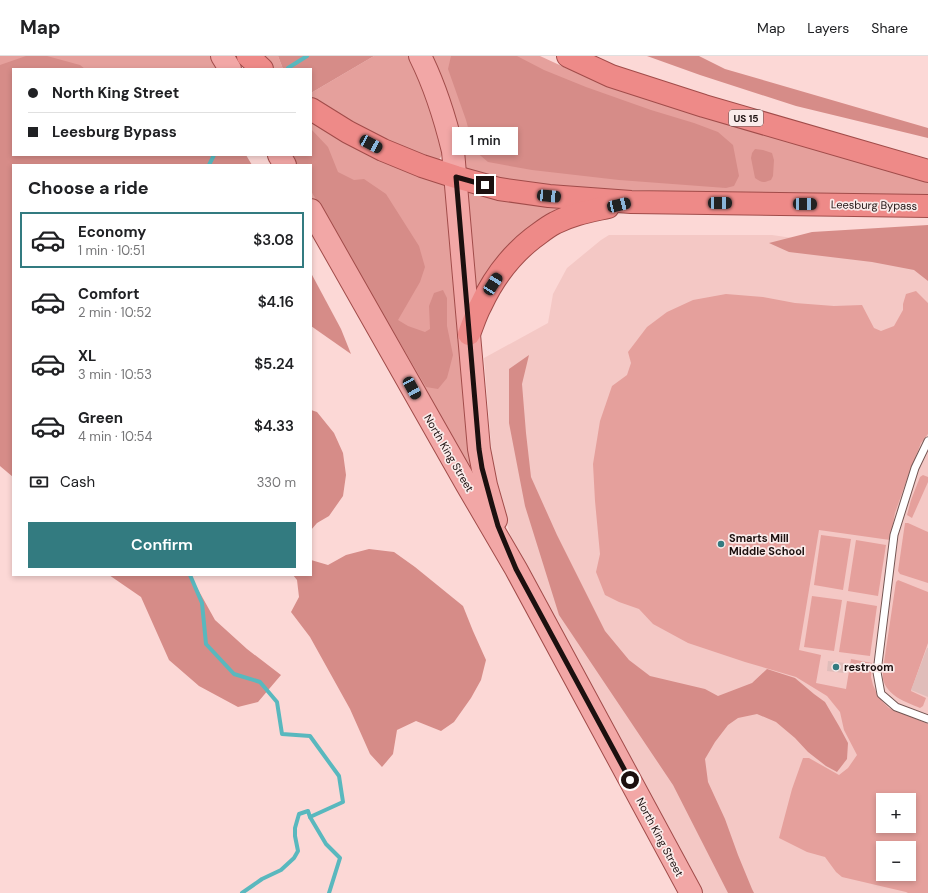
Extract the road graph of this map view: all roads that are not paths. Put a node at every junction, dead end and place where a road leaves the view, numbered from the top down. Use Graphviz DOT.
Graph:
graph roads {
  1 [pos="222,56"];
  2 [pos="248,56"];
  3 [pos="420,56"];
  4 [pos="568,56"];
  5 [pos="229,68"];
  6 [pos="261,68"];
  7 [pos="312,110"];
  8 [pos="928,171"];
  9 [pos="456,177"];
  10 [pos="631,202"];
  11 [pos="928,206"];
  12 [pos="312,212"];
  13 [pos="469,334"];
  14 [pos="928,441"];
  15 [pos="516,569"];
  16 [pos="928,719"];
  17 [pos="690,893"];
  1 -- 5 [label="main road"];
  2 -- 6 [label="highway"];
  3 -- 9 [label="main road, North King Street"];
  4 -- 8 [label="highway, US 15"];
  7 -- 9 [label="highway, Leesburg Bypass"];
  9 -- 10 [label="highway, Leesburg Bypass"];
  9 -- 13 [label="main road, North King Street"];
  10 -- 11 [label="highway, Leesburg Bypass"];
  10 -- 13 [label="highway"];
  12 -- 15 [label="main road, North King Street"];
  13 -- 15 [label="main road, North King Street"];
  14 -- 16 [label="lane"];
  15 -- 17 [label="main road, North King Street"];
}
